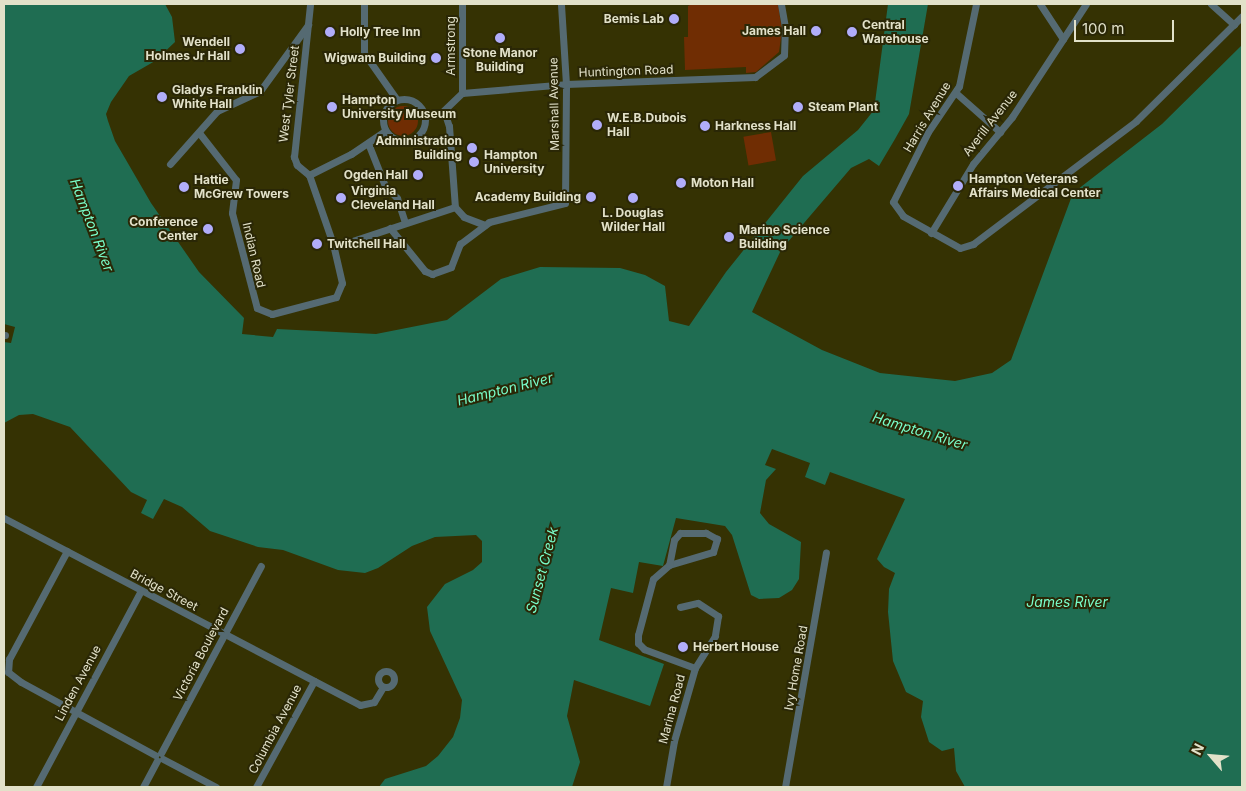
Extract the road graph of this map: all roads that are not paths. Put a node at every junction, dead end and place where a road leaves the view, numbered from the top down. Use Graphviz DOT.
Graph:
graph roads {
  1 [pos="310,4"];
  2 [pos="364,4"];
  3 [pos="462,4"];
  4 [pos="561,4"];
  5 [pos="781,4"];
  6 [pos="976,4"];
  7 [pos="1040,4"];
  8 [pos="1086,4"];
  9 [pos="1210,4"];
  10 [pos="1242,16"];
  11 [pos="308,25"];
  12 [pos="1234,25"];
  13 [pos="1063,38"];
  14 [pos="566,84"];
  15 [pos="956,92"];
  16 [pos="462,93"];
  17 [pos="397,100"];
  18 [pos="444,111"];
  19 [pos="426,116"];
  20 [pos="386,131"];
  21 [pos="1000,132"];
  22 [pos="200,134"];
  23 [pos="368,143"];
  24 [pos="170,164"];
  25 [pos="309,174"];
  26 [pos="455,207"];
  27 [pos="405,223"];
  28 [pos="485,225"];
  29 [pos="390,228"];
  30 [pos="931,233"];
  31 [pos="334,247"];
  32 [pos="338,294"];
  33 [pos="4,518"];
  34 [pos="67,552"];
  35 [pos="826,554"];
  36 [pos="260,566"];
  37 [pos="669,566"];
  38 [pos="140,590"];
  39 [pos="680,607"];
  40 [pos="224,634"];
  41 [pos="695,668"];
  42 [pos="314,681"];
  43 [pos="383,687"];
  44 [pos="76,712"];
  45 [pos="159,757"];
  46 [pos="36,787"];
  47 [pos="143,787"];
  48 [pos="216,787"];
  49 [pos="256,787"];
  50 [pos="666,787"];
  51 [pos="786,787"];
  1 -- 11 [label="street, West Tyler Street"];
  2 -- 17 [label="street"];
  3 -- 16 [label="street, Armstrong"];
  4 -- 14 [label="street, Marshall Avenue"];
  5 -- 14 [label="street, Huntington Road"];
  6 -- 15 [label="street, Harris Avenue"];
  7 -- 13 [label="street"];
  8 -- 13 [label="street, Averill Avenue"];
  9 -- 12 [label="street"];
  10 -- 12 [label="street"];
  11 -- 22 [label="street"];
  11 -- 25 [label="street, West Tyler Street"];
  12 -- 30 [label="street"];
  13 -- 21 [label="street, Averill Avenue"];
  14 -- 16 [label="street, Huntington Road"];
  14 -- 28 [label="street, Marshall Avenue"];
  15 -- 21 [label="street"];
  15 -- 30 [label="street, Harris Avenue"];
  16 -- 18 [label="street, Armstrong"];
  17 -- 19 [label="street"];
  17 -- 20 [label="street"];
  18 -- 19 [label="street, Armstrong"];
  18 -- 26 [label="street"];
  19 -- 20 [label="street"];
  20 -- 23 [label="street"];
  21 -- 30 [label="street, Averill Avenue"];
  22 -- 24 [label="street"];
  22 -- 32 [label="street, Indian Road"];
  23 -- 25 [label="street"];
  23 -- 27 [label="street"];
  25 -- 31 [label="street, West Tyler Street"];
  26 -- 27 [label="street"];
  26 -- 28 [label="street"];
  27 -- 29 [label="street"];
  28 -- 29 [label="street"];
  29 -- 31 [label="street"];
  31 -- 32 [label="street, West Tyler Street"];
  33 -- 34 [label="street, Bridge Street"];
  34 -- 38 [label="street, Bridge Street"];
  34 -- 44 [label="street"];
  35 -- 51 [label="street, Ivy Home Road"];
  36 -- 40 [label="street, Victoria Boulevard"];
  37 -- 37 [label="street"];
  37 -- 41 [label="street, Marina Road"];
  38 -- 40 [label="street, Bridge Street"];
  38 -- 44 [label="street, Linden Avenue"];
  39 -- 41 [label="street"];
  40 -- 42 [label="street, Bridge Street"];
  40 -- 45 [label="street, Victoria Boulevard"];
  41 -- 50 [label="street, Marina Road"];
  42 -- 43 [label="street, Bridge Street"];
  42 -- 49 [label="street, Columbia Avenue"];
  44 -- 45 [label="street"];
  44 -- 46 [label="street, Linden Avenue"];
  45 -- 47 [label="street, Victoria Boulevard"];
  45 -- 48 [label="street"];
}
